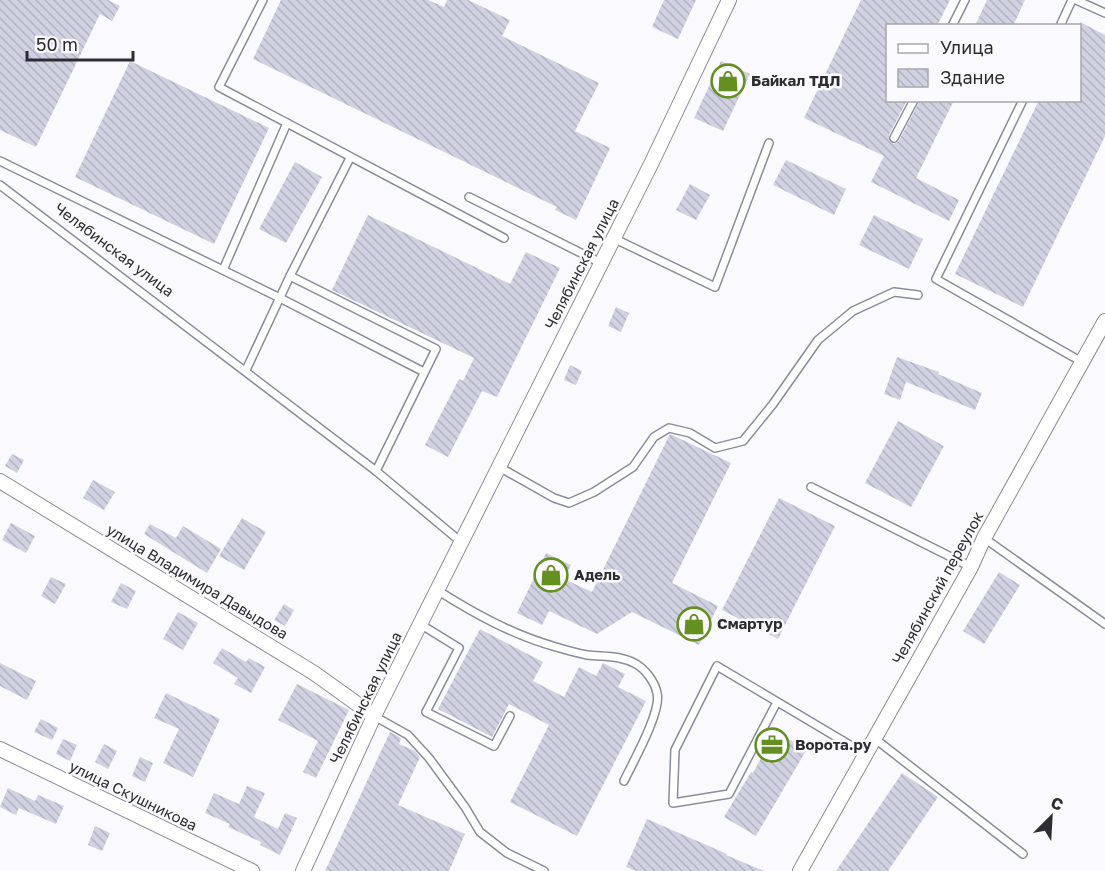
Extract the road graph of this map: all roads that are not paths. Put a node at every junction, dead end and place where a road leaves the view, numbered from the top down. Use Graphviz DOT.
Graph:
graph roads {
  1 [pos="262,0"];
  2 [pos="729,0"];
  3 [pos="965,0"];
  4 [pos="1074,0"];
  5 [pos="1105,13"];
  6 [pos="953,24"];
  7 [pos="1061,24"];
  8 [pos="913,102"];
  9 [pos="1022,102"];
  10 [pos="287,123"];
  11 [pos="894,138"];
  12 [pos="769,143"];
  13 [pos="350,158"];
  14 [pos="0,161"];
  15 [pos="0,185"];
  16 [pos="469,197"];
  17 [pos="504,238"];
  18 [pos="613,238"];
  19 [pos="601,263"];
  20 [pos="223,270"];
  21 [pos="290,276"];
  22 [pos="918,295"];
  23 [pos="279,298"];
  24 [pos="1105,321"];
  25 [pos="1082,362"];
  26 [pos="246,370"];
  27 [pos="424,372"];
  28 [pos="499,467"];
  29 [pos="376,471"];
  30 [pos="0,481"];
  31 [pos="811,487"];
  32 [pos="984,538"];
  33 [pos="461,542"];
  34 [pos="970,567"];
  35 [pos="437,590"];
  36 [pos="420,624"];
  37 [pos="1105,624"];
  38 [pos="777,702"];
  39 [pos="374,716"];
  40 [pos="510,716"];
  41 [pos="874,738"];
  42 [pos="0,749"];
  43 [pos="865,754"];
  44 [pos="624,781"];
  45 [pos="1023,854"];
  46 [pos="252,871"];
  47 [pos="303,871"];
  48 [pos="544,871"];
  49 [pos="800,871"];
  1 -- 10 [label="lane"];
  2 -- 18 [label="street, Челябинская улица"];
  3 -- 6 [label="lane"];
  4 -- 5 [label="lane"];
  4 -- 7 [label="lane"];
  8 -- 11 [label="lane"];
  9 -- 25 [label="lane"];
  10 -- 13 [label="lane"];
  10 -- 20 [label="lane"];
  12 -- 18 [label="lane"];
  13 -- 17 [label="lane"];
  13 -- 21 [label="lane"];
  14 -- 20 [label="lane"];
  15 -- 26 [label="lane, Челябинская улица"];
  16 -- 19 [label="lane"];
  18 -- 19 [label="street, Челябинская улица"];
  19 -- 28 [label="street, Челябинская улица"];
  20 -- 23 [label="lane"];
  21 -- 23 [label="lane"];
  21 -- 27 [label="lane"];
  22 -- 28 [label="lane"];
  23 -- 26 [label="lane"];
  23 -- 27 [label="lane"];
  24 -- 25 [label="street, Челябинский переулок"];
  25 -- 32 [label="street, Челябинский переулок"];
  26 -- 29 [label="lane, Челябинская улица"];
  27 -- 29 [label="lane"];
  28 -- 33 [label="street, Челябинская улица"];
  29 -- 33 [label="lane, Челябинская улица"];
  30 -- 39 [label="street, улица Владимира Давыдова"];
  31 -- 34 [label="lane"];
  32 -- 34 [label="street, Челябинский переулок"];
  32 -- 37 [label="lane"];
  33 -- 35 [label="street, Челябинская улица"];
  34 -- 41 [label="street, Челябинский переулок"];
  35 -- 36 [label="street, Челябинская улица"];
  35 -- 44 [label="lane"];
  36 -- 39 [label="street, Челябинская улица"];
  36 -- 40 [label="lane"];
  38 -- 38 [label="lane"];
  38 -- 43 [label="lane"];
  39 -- 47 [label="street, Челябинская улица"];
  39 -- 48 [label="lane"];
  41 -- 43 [label="street, Челябинский переулок"];
  41 -- 45 [label="lane"];
  42 -- 46 [label="street, улица Скушникова"];
  43 -- 49 [label="street, Челябинский переулок"];
}
